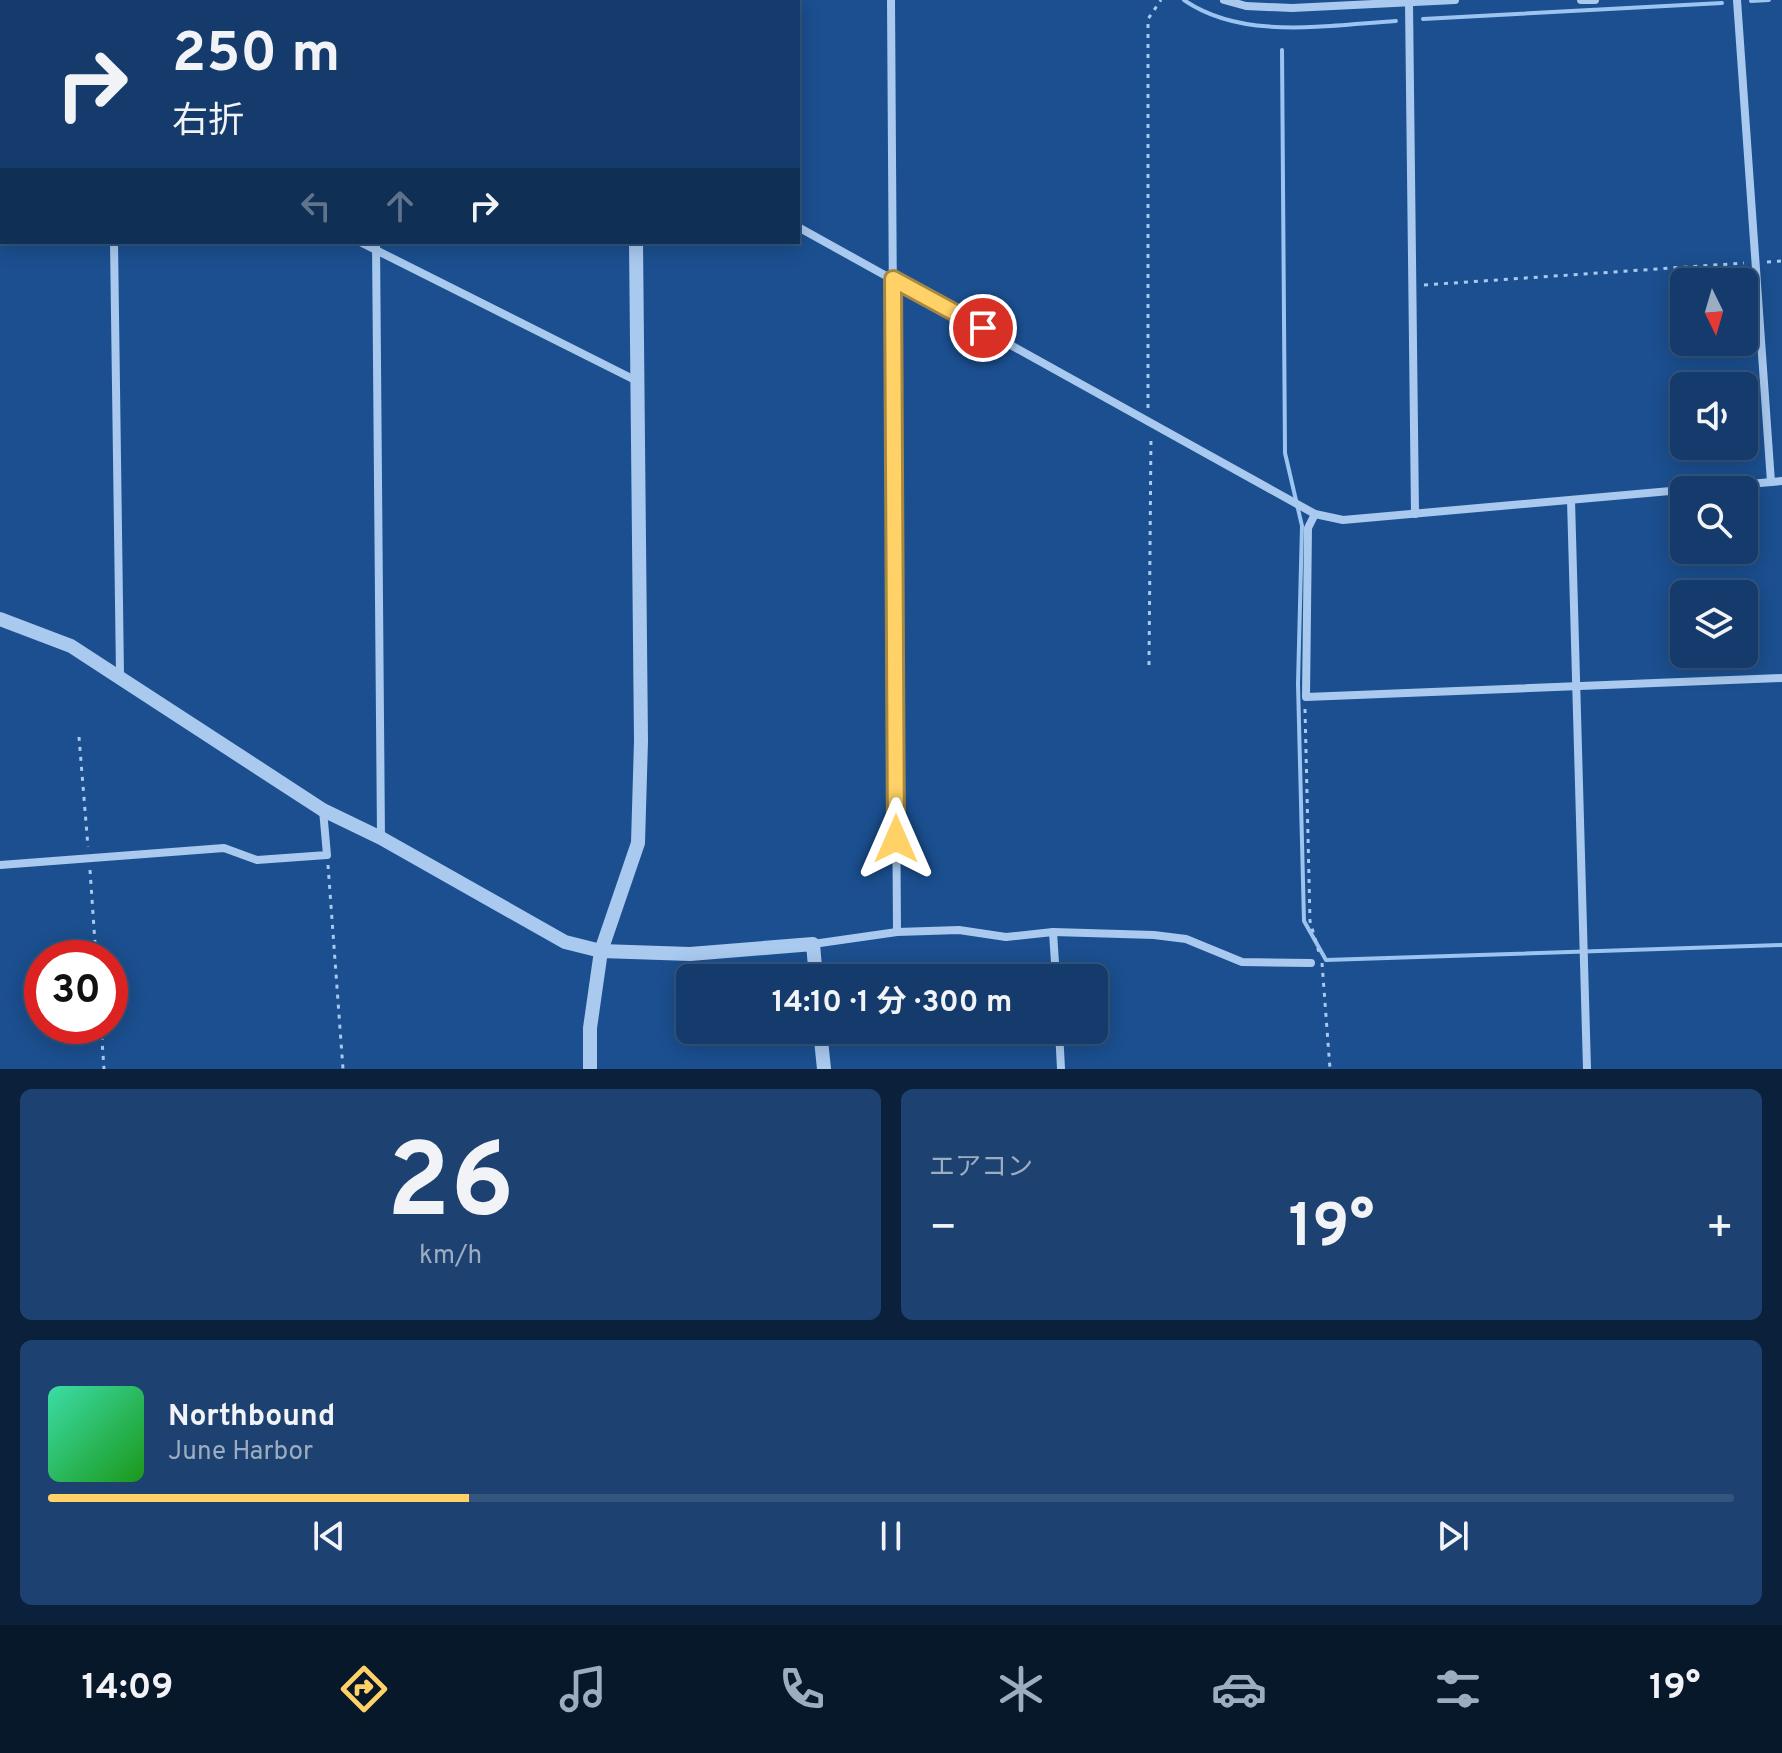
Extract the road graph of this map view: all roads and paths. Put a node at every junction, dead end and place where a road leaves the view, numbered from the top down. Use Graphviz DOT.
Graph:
graph roads {
  1 [pos="891,0"];
  2 [pos="1161,0"];
  3 [pos="1224,0"];
  4 [pos="1455,0"];
  5 [pos="1581,0"];
  6 [pos="1595,0"];
  7 [pos="1737,0"];
  8 [pos="1409,3"];
  9 [pos="800,228"];
  10 [pos="114,244"];
  11 [pos="636,244"];
  12 [pos="376,246"];
  13 [pos="1782,261"];
  14 [pos="1755,263"];
  15 [pos="893,279"];
  16 [pos="1412,286"];
  17 [pos="638,381"];
  18 [pos="1147,420"];
  19 [pos="1782,481"];
  20 [pos="1771,482"];
  21 [pos="1571,500"];
  22 [pos="1315,514"];
  23 [pos="1415,514"];
  24 [pos="0,619"];
  25 [pos="1149,665"];
  26 [pos="120,675"];
  27 [pos="1782,678"];
  28 [pos="1576,687"];
  29 [pos="1305,704"];
  30 [pos="323,810"];
  31 [pos="381,838"];
  32 [pos="327,855"];
  33 [pos="0,865"];
  34 [pos="897,932"];
  35 [pos="1053,932"];
  36 [pos="813,944"];
  37 [pos="601,951"];
  38 [pos="1311,963"];
  39 [pos="815,964"];
  40 [pos="1055,964"];
  41 [pos="102,1044"];
  42 [pos="821,1044"];
  43 [pos="1060,1044"];
  44 [pos="104,1069"];
  45 [pos="343,1069"];
  46 [pos="590,1069"];
  47 [pos="824,1069"];
  48 [pos="1061,1069"];
  49 [pos="1330,1069"];
  50 [pos="1587,1069"];
  1 -- 15 [label="street"];
  2 -- 18 [label="path"];
  3 -- 8 [label="street"];
  4 -- 8 [label="street"];
  5 -- 6 [label="street"];
  7 -- 14 [label="street"];
  8 -- 16 [label="street"];
  9 -- 15 [label="street"];
  10 -- 26 [label="street"];
  11 -- 17 [label="street"];
  12 -- 17 [label="street"];
  12 -- 31 [label="street"];
  13 -- 14 [label="path"];
  14 -- 16 [label="path"];
  14 -- 20 [label="street"];
  15 -- 18 [label="street"];
  15 -- 34 [label="street"];
  16 -- 23 [label="street"];
  17 -- 37 [label="street"];
  18 -- 22 [label="street"];
  18 -- 25 [label="path"];
  19 -- 20 [label="street"];
  20 -- 21 [label="street"];
  21 -- 23 [label="street"];
  21 -- 28 [label="street"];
  22 -- 23 [label="street"];
  22 -- 28 [label="street"];
  24 -- 26 [label="street"];
  26 -- 30 [label="street"];
  27 -- 28 [label="street"];
  28 -- 50 [label="street"];
  29 -- 49 [label="path"];
  30 -- 31 [label="street"];
  30 -- 32 [label="street"];
  31 -- 37 [label="street"];
  32 -- 33 [label="street"];
  32 -- 45 [label="path"];
  34 -- 35 [label="street"];
  34 -- 36 [label="street"];
  35 -- 38 [label="street"];
  35 -- 40 [label="street"];
  36 -- 37 [label="street"];
  36 -- 39 [label="street"];
  37 -- 46 [label="street"];
  41 -- 44 [label="path"];
  42 -- 47 [label="street"];
  43 -- 48 [label="street"];
}
